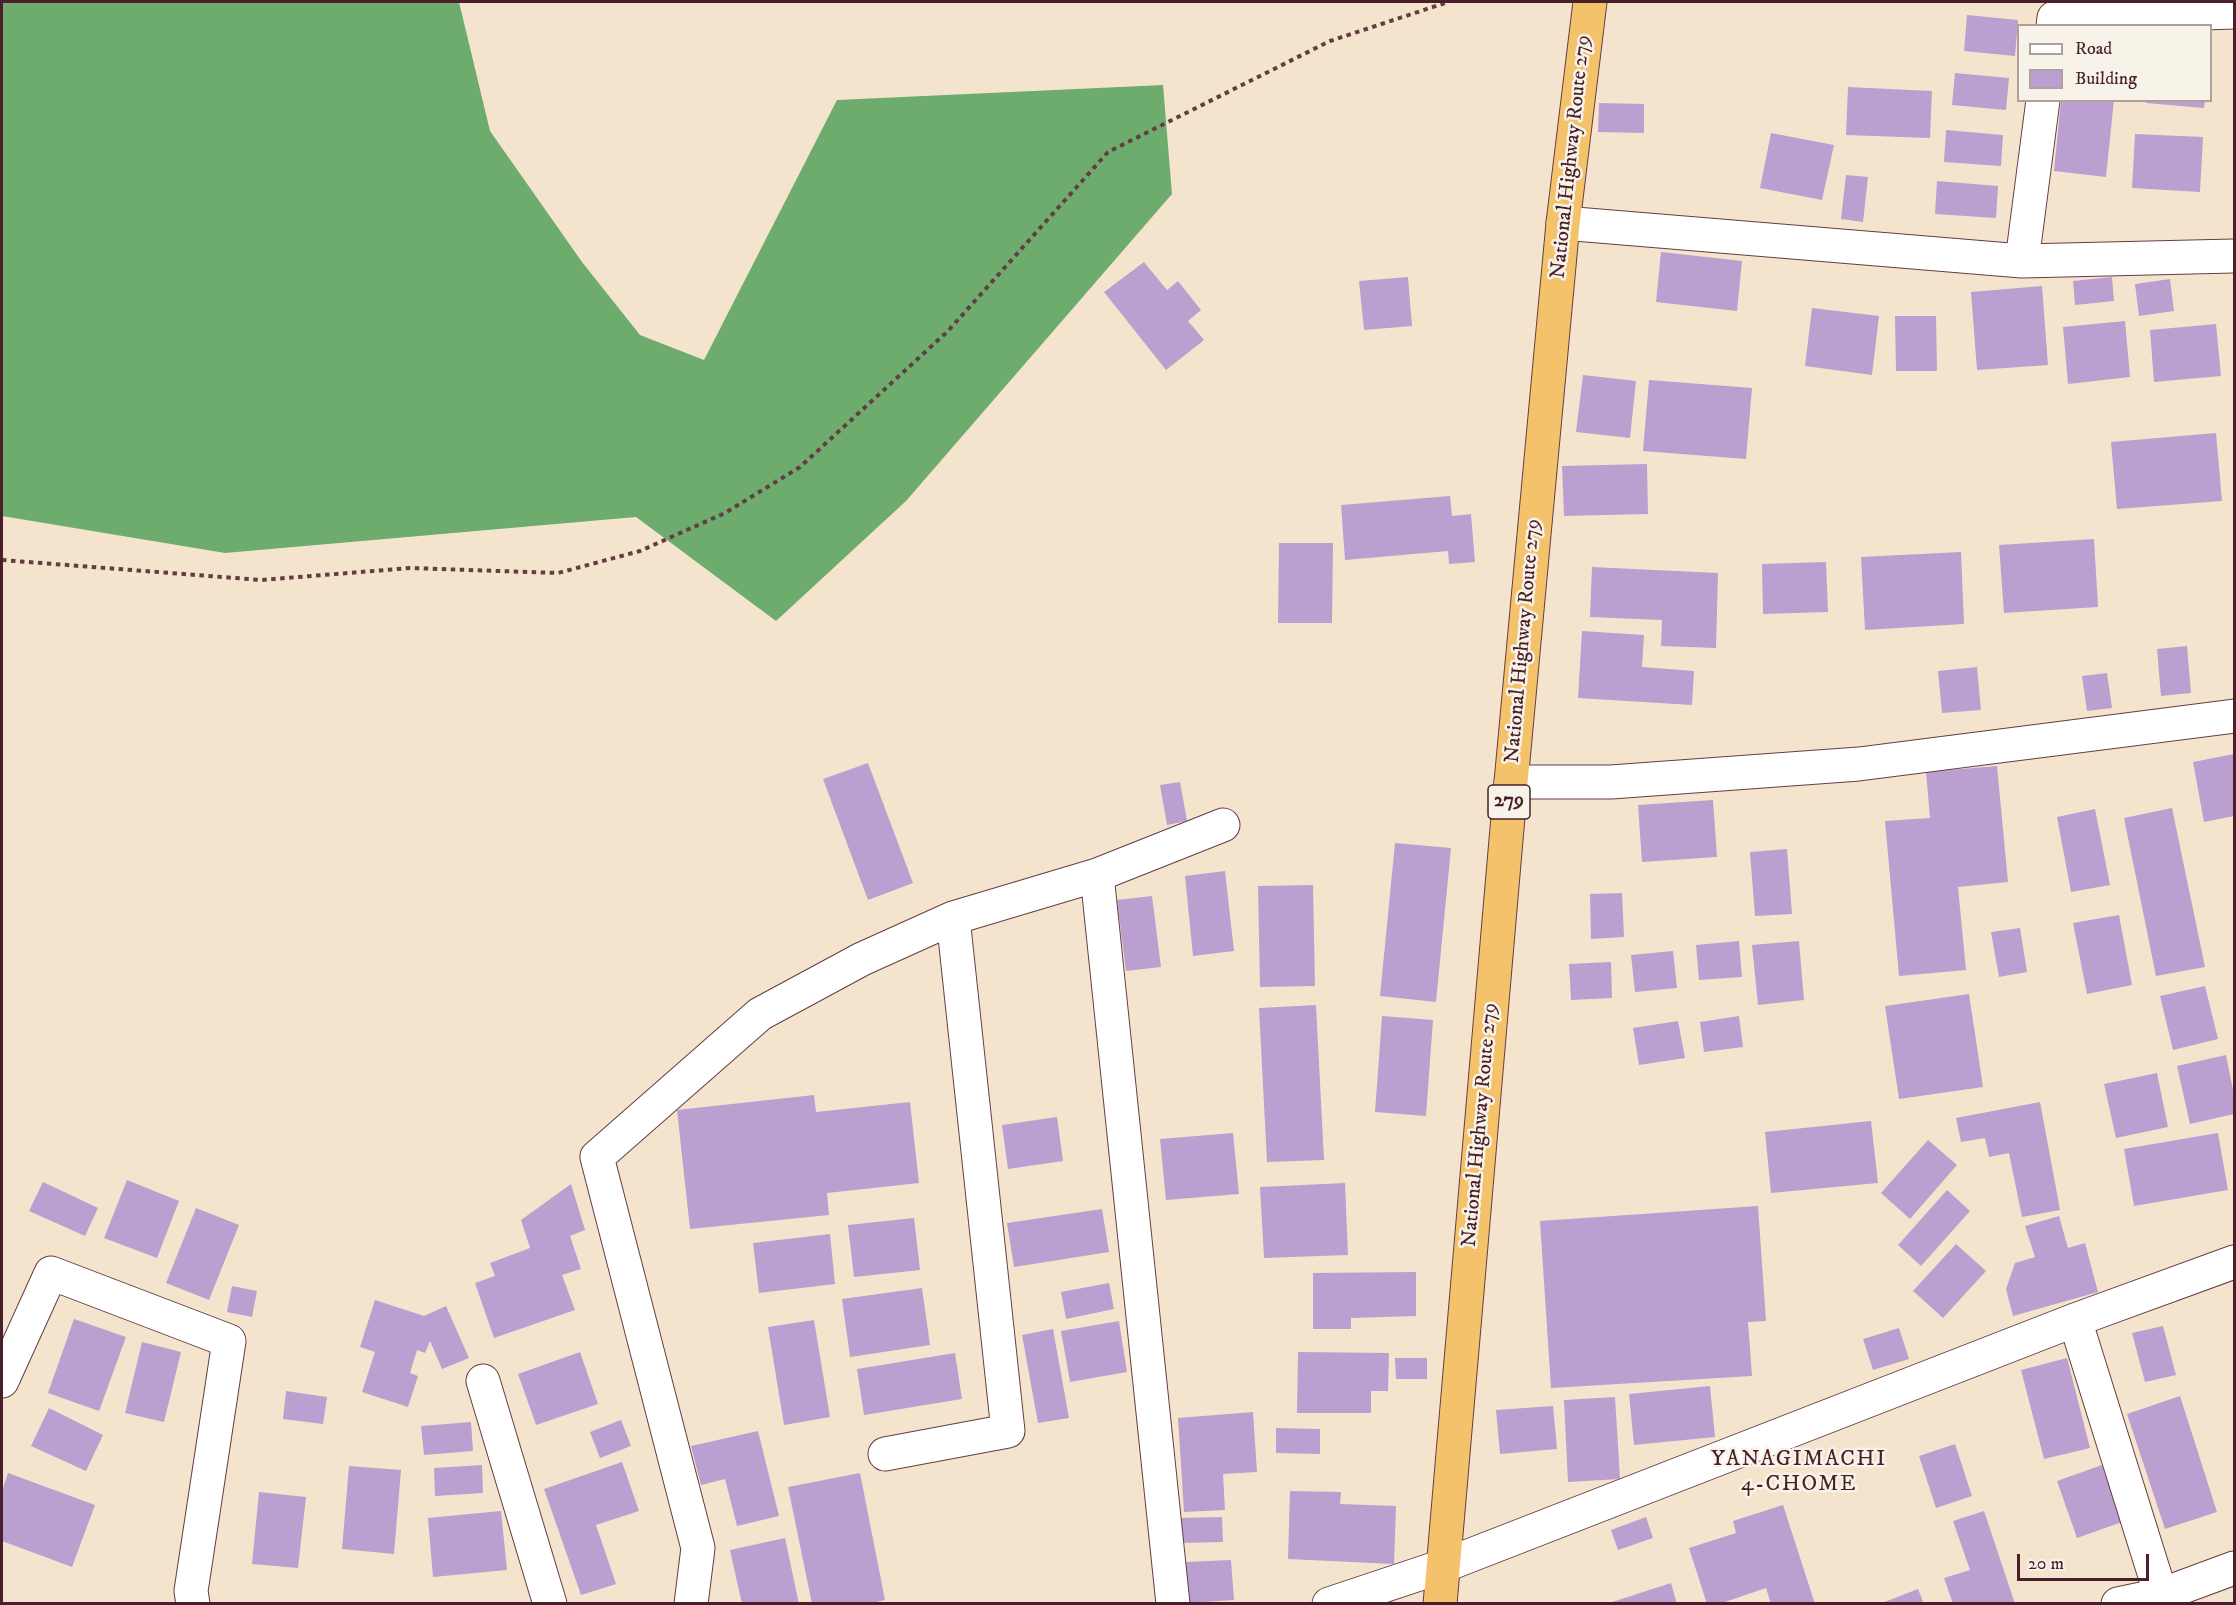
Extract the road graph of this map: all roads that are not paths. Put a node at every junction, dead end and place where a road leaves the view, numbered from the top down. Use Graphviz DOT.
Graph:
graph roads {
  1 [pos="1590,2"];
  2 [pos="2235,12"];
  3 [pos="2053,24"];
  4 [pos="2043,102"];
  5 [pos="1563,223"];
  6 [pos="2235,256"];
  7 [pos="2022,261"];
  8 [pos="2235,716"];
  9 [pos="1511,782"];
  10 [pos="1223,825"];
  11 [pos="1097,875"];
  12 [pos="953,918"];
  13 [pos="2235,1262"];
  14 [pos="2074,1320"];
  15 [pos="483,1381"];
  16 [pos="2,1382"];
  17 [pos="885,1454"];
  18 [pos="1443,1566"];
  19 [pos="2235,1568"];
  20 [pos="2161,1595"];
  21 [pos="193,1604"];
  22 [pos="550,1604"];
  23 [pos="691,1604"];
  24 [pos="1173,1604"];
  25 [pos="1329,1604"];
  26 [pos="1440,1604"];
  27 [pos="2118,1604"];
  1 -- 5 [label="highway, National Highway Route 279 / 279"];
  2 -- 3 [label="street"];
  4 -- 7 [label="street"];
  5 -- 7 [label="street"];
  5 -- 9 [label="highway, National Highway Route 279 / 279"];
  6 -- 7 [label="street"];
  8 -- 9 [label="street"];
  9 -- 18 [label="highway, National Highway Route 279 / 279"];
  10 -- 11 [label="street"];
  11 -- 12 [label="street"];
  11 -- 24 [label="street"];
  12 -- 17 [label="street"];
  12 -- 23 [label="street"];
  13 -- 14 [label="street"];
  14 -- 18 [label="street"];
  14 -- 20 [label="street"];
  15 -- 22 [label="street"];
  16 -- 21 [label="street"];
  18 -- 25 [label="street"];
  18 -- 26 [label="highway, National Highway Route 279 / 279"];
  19 -- 20 [label="street"];
  20 -- 27 [label="street"];
}
